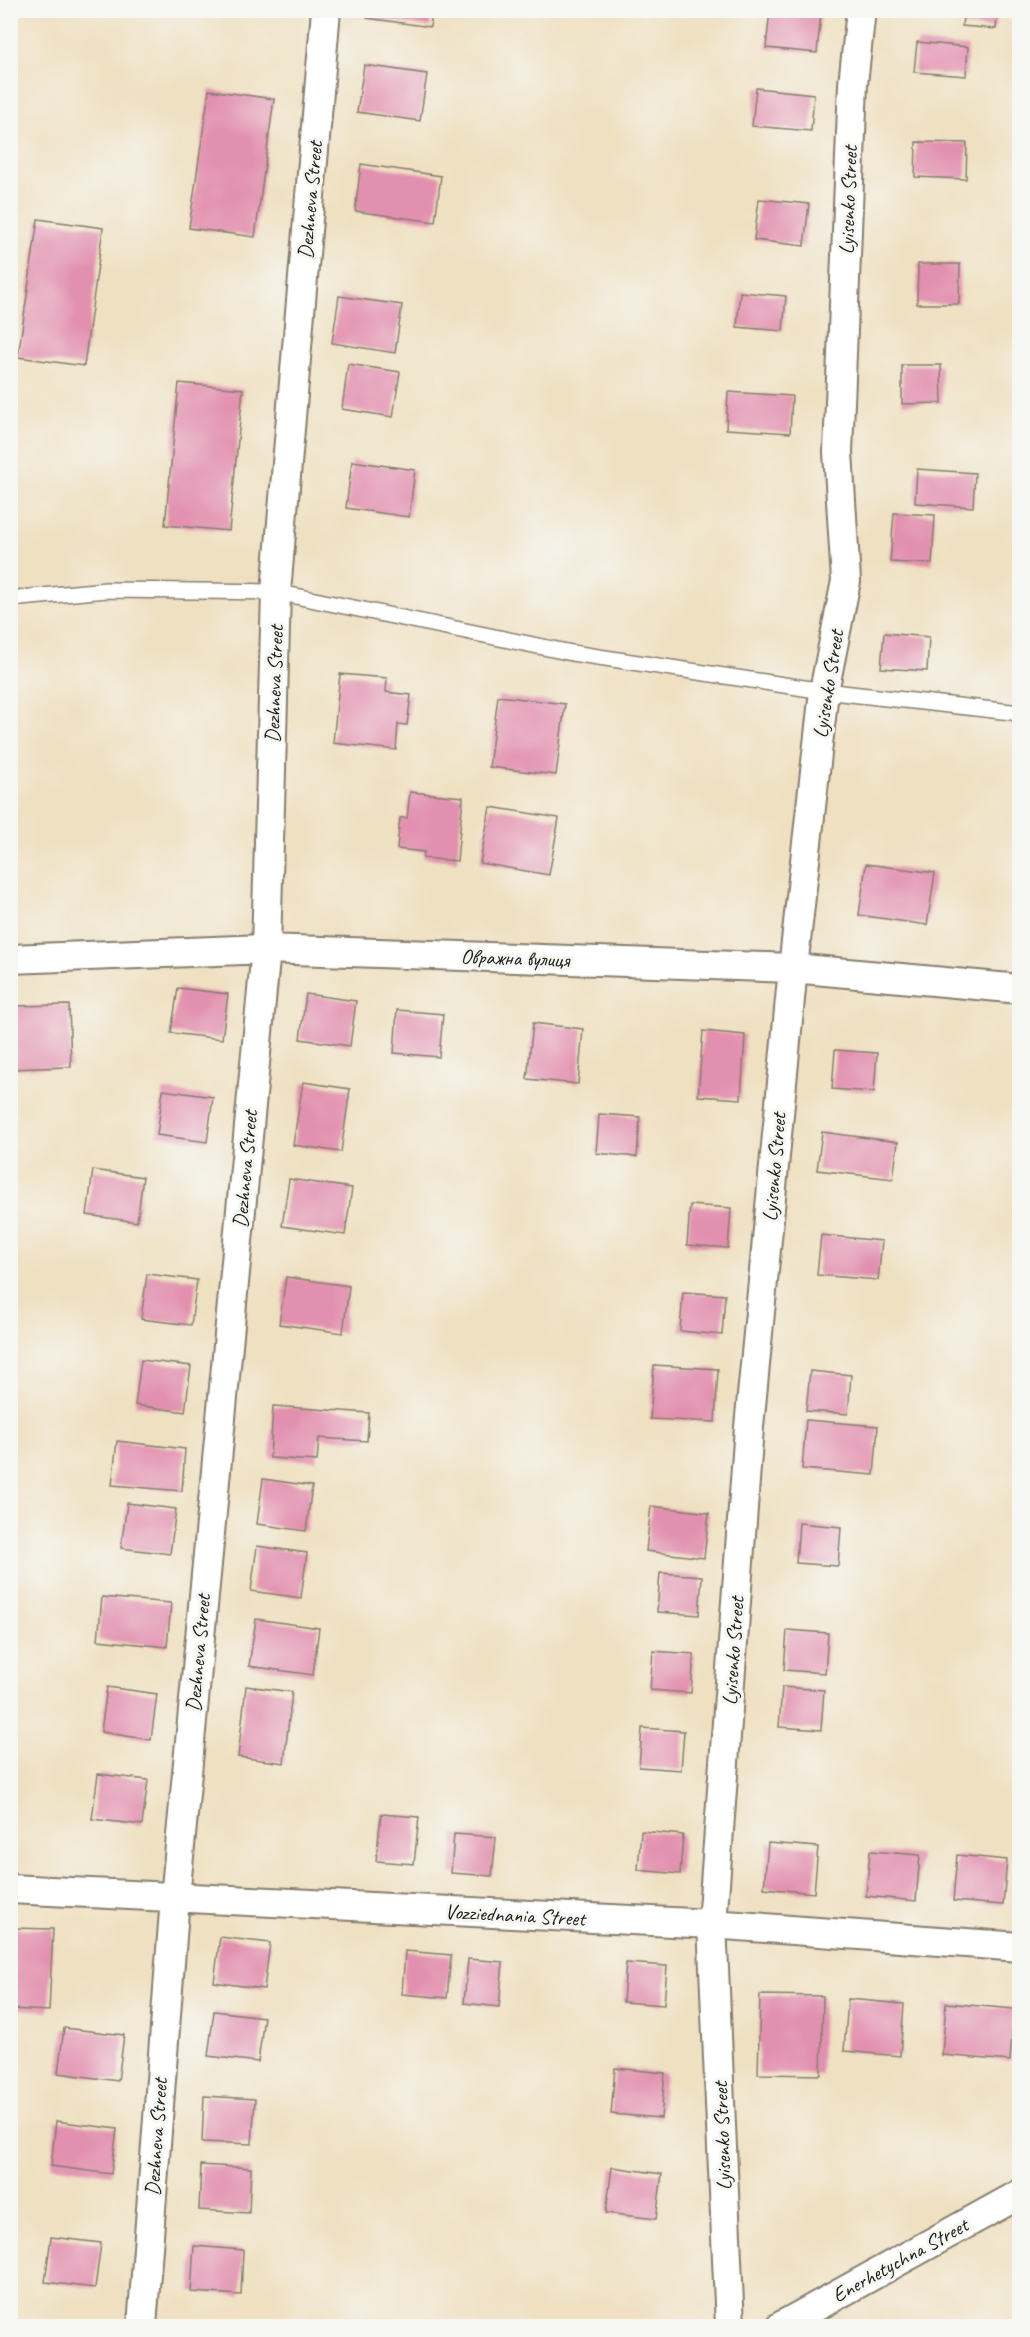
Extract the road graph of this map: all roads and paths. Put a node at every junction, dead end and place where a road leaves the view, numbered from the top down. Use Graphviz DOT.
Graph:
graph roads {
  1 [pos="326,10"];
  2 [pos="861,10"];
  3 [pos="276,592"];
  4 [pos="10,599"];
  5 [pos="824,691"];
  6 [pos="1020,713"];
  7 [pos="266,949"];
  8 [pos="10,959"];
  9 [pos="793,968"];
  10 [pos="1020,989"];
  11 [pos="10,1889"];
  12 [pos="175,1898"];
  13 [pos="712,1924"];
  14 [pos="1020,1947"];
  15 [pos="1020,2194"];
  16 [pos="142,2326"];
  17 [pos="730,2326"];
  18 [pos="781,2326"];
  1 -- 3 [label="street, Dezhneva Street"];
  2 -- 5 [label="street, Lyisenko Street"];
  3 -- 4 [label="lane"];
  3 -- 5 [label="lane"];
  3 -- 7 [label="street, Dezhneva Street"];
  5 -- 6 [label="lane"];
  5 -- 9 [label="street, Lyisenko Street"];
  7 -- 8 [label="street, Овражна вулиця"];
  7 -- 9 [label="street, Овражна вулиця"];
  7 -- 12 [label="street, Dezhneva Street"];
  9 -- 10 [label="street, Овражна вулиця"];
  9 -- 13 [label="street, Lyisenko Street"];
  11 -- 12 [label="street, Vozziednania Street"];
  12 -- 13 [label="street, Vozziednania Street"];
  12 -- 16 [label="street, Dezhneva Street"];
  13 -- 14 [label="street, Vozziednania Street"];
  13 -- 17 [label="street, Lyisenko Street"];
  15 -- 18 [label="street, Enerhetychna Street"];
}
